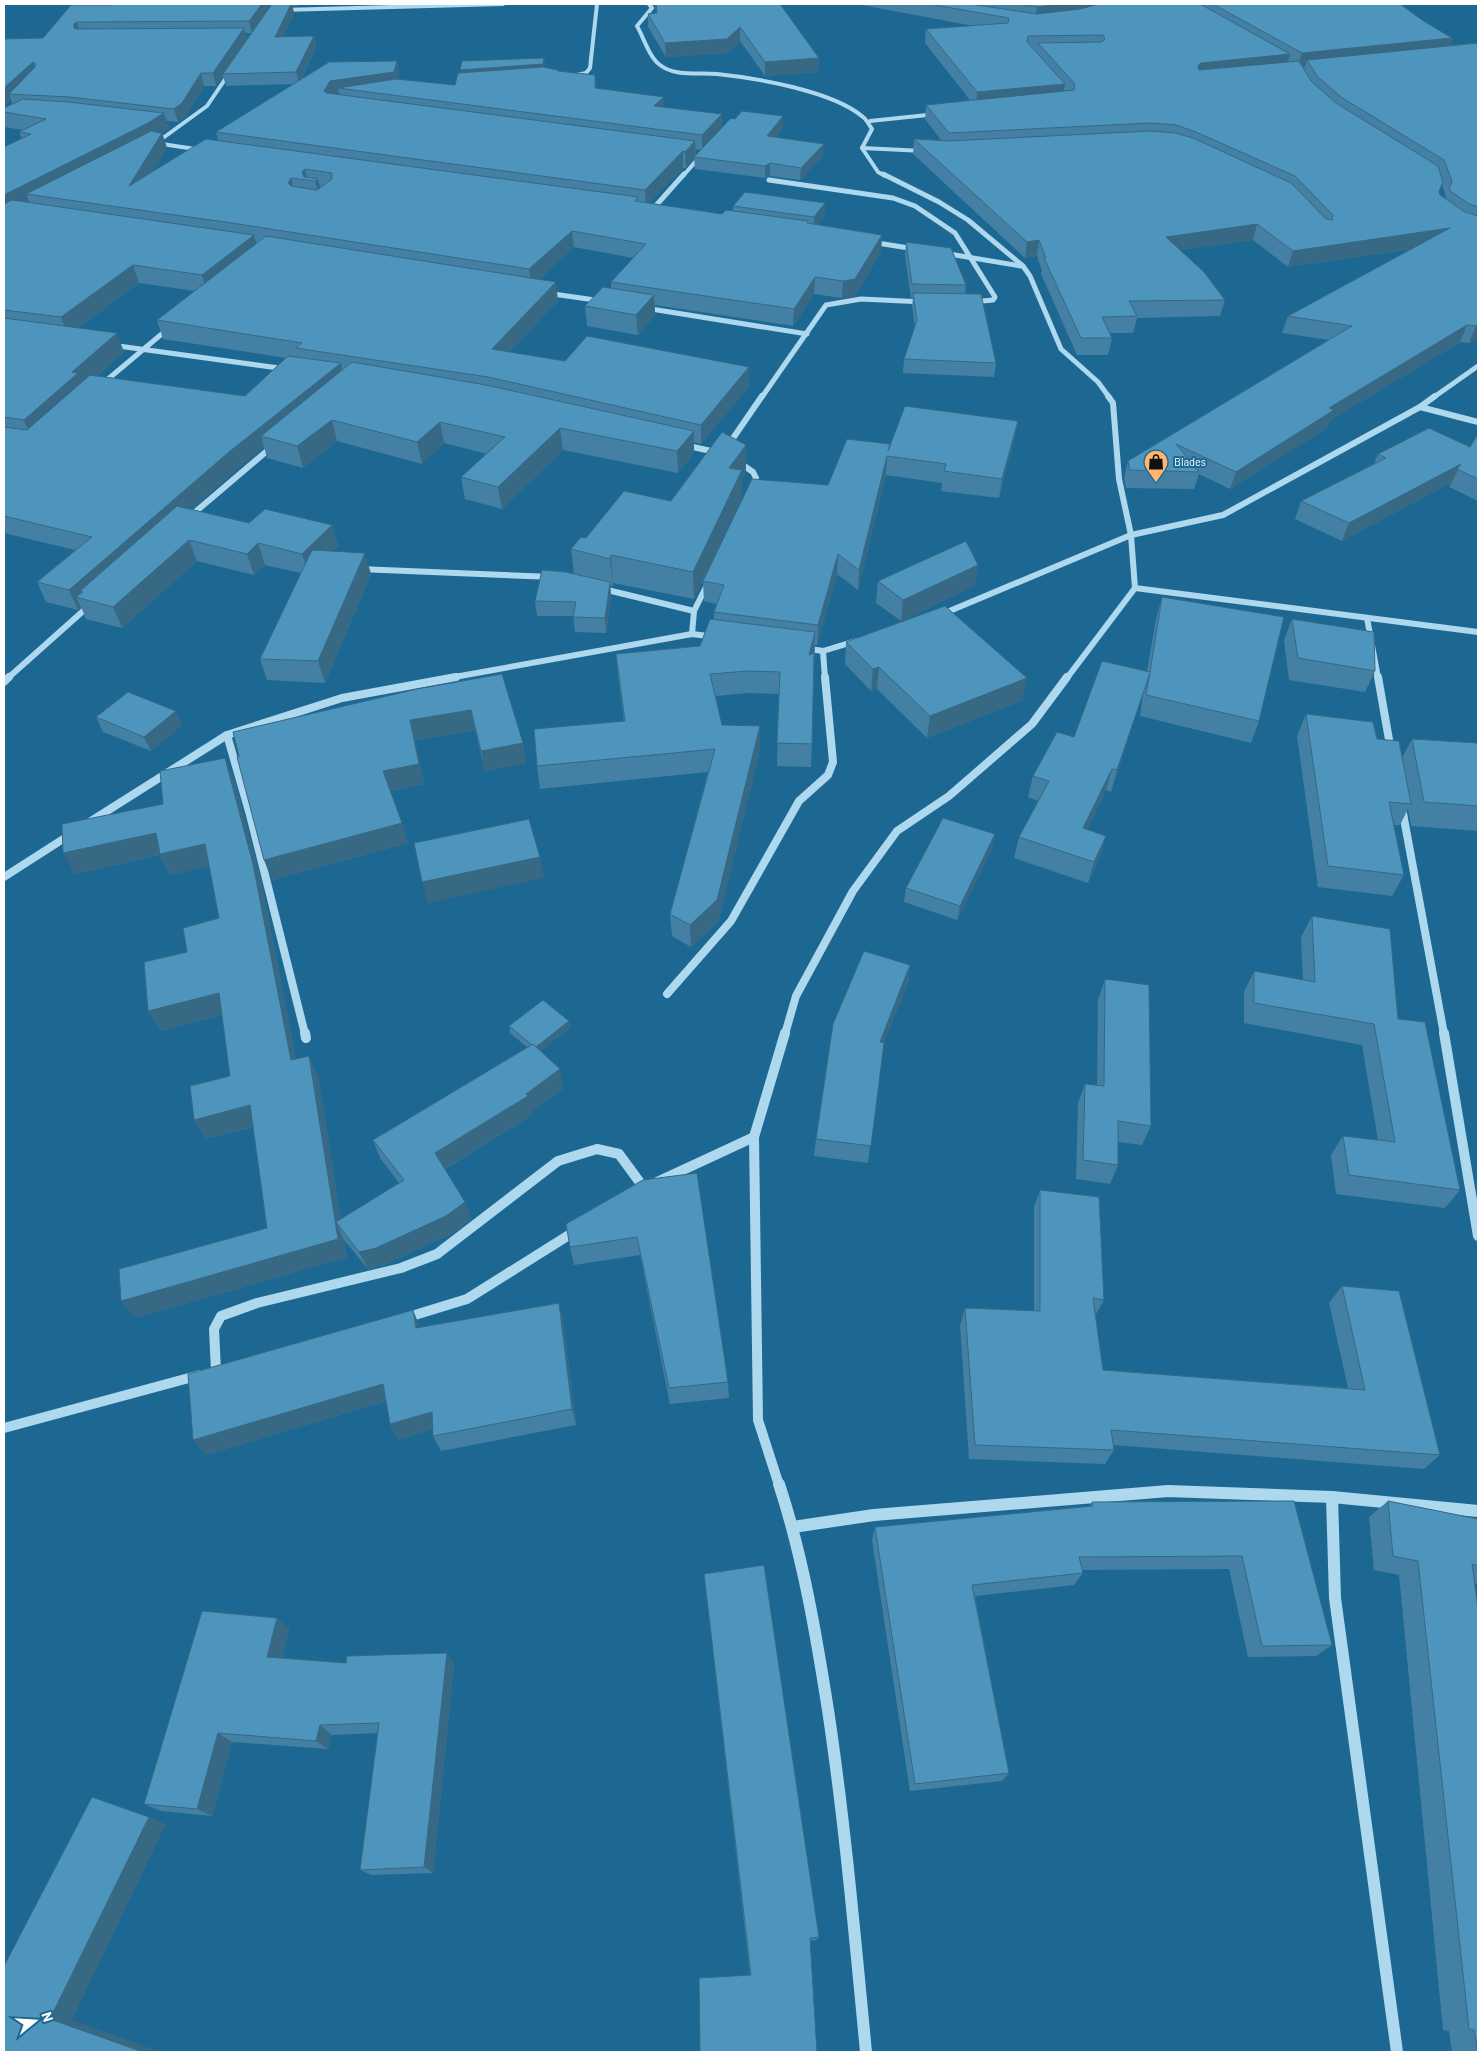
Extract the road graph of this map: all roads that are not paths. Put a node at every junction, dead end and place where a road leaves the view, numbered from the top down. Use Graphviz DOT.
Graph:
graph roads {
  1 [pos="503,4"];
  2 [pos="598,4"];
  3 [pos="651,6"];
  4 [pos="659,6"];
  5 [pos="273,10"];
  6 [pos="235,65"];
  7 [pos="569,77"];
  8 [pos="946,113"];
  9 [pos="870,121"];
  10 [pos="168,125"];
  11 [pos="177,126"];
  12 [pos="155,143"];
  13 [pos="147,148"];
  14 [pos="708,148"];
  15 [pos="862,148"];
  16 [pos="204,150"];
  17 [pos="929,151"];
  18 [pos="693,153"];
  19 [pos="702,154"];
  20 [pos="769,180"];
  21 [pos="643,209"];
  22 [pos="652,210"];
  23 [pos="662,212"];
  24 [pos="860,240"];
  25 [pos="919,249"];
  26 [pos="939,252"];
  27 [pos="968,256"];
  28 [pos="1024,266"];
  29 [pos="539,292"];
  30 [pos="607,302"];
  31 [pos="935,302"];
  32 [pos="963,302"];
  33 [pos="636,307"];
  34 [pos="179,320"];
  35 [pos="807,334"];
  36 [pos="102,344"];
  37 [pos="141,350"];
  38 [pos="1478,366"];
  39 [pos="298,371"];
  40 [pos="99,387"];
  41 [pos="1420,407"];
  42 [pos="1478,422"];
  43 [pos="280,440"];
  44 [pos="674,443"];
  45 [pos="723,454"];
  46 [pos="748,496"];
  47 [pos="182,523"];
  48 [pos="1130,535"];
  49 [pos="359,569"];
  50 [pos="711,576"];
  51 [pos="562,579"];
  52 [pos="590,586"];
  53 [pos="1134,588"];
  54 [pos="101,596"];
  55 [pos="694,611"];
  56 [pos="933,618"];
  57 [pos="1367,618"];
  58 [pos="1478,632"];
  59 [pos="692,634"];
  60 [pos="720,638"];
  61 [pos="860,640"];
  62 [pos="795,647"];
  63 [pos="823,651"];
  64 [pos="4,682"];
  65 [pos="227,736"];
  66 [pos="1394,764"];
  67 [pos="1401,803"];
  68 [pos="4,877"];
  69 [pos="667,994"];
  70 [pos="306,1038"];
  71 [pos="754,1137"];
  72 [pos="585,1225"];
  73 [pos="1478,1236"];
  74 [pos="395,1321"];
  75 [pos="4,1428"];
  76 [pos="1332,1497"];
  77 [pos="1478,1511"];
  78 [pos="793,1527"];
  79 [pos="866,2052"];
  80 [pos="1397,2052"];
  1 -- 5 [label="street"];
  2 -- 7 [label="street"];
  3 -- 4 [label="street"];
  3 -- 9 [label="street"];
  6 -- 11 [label="street"];
  8 -- 9 [label="street"];
  9 -- 15 [label="street"];
  10 -- 11 [label="street"];
  11 -- 12 [label="street"];
  12 -- 13 [label="street"];
  12 -- 16 [label="street"];
  14 -- 19 [label="street"];
  15 -- 17 [label="street"];
  15 -- 28 [label="street"];
  18 -- 19 [label="street"];
  19 -- 22 [label="street"];
  20 -- 27 [label="street"];
  21 -- 22 [label="street"];
  22 -- 23 [label="street"];
  24 -- 25 [label="street"];
  26 -- 27 [label="street"];
  27 -- 28 [label="street"];
  27 -- 32 [label="street"];
  28 -- 48 [label="street"];
  29 -- 30 [label="street"];
  31 -- 35 [label="street"];
  33 -- 35 [label="street"];
  34 -- 37 [label="street"];
  35 -- 45 [label="street"];
  36 -- 37 [label="street"];
  37 -- 39 [label="street"];
  37 -- 40 [label="street"];
  38 -- 41 [label="street"];
  41 -- 42 [label="street"];
  41 -- 48 [label="street"];
  43 -- 47 [label="street"];
  44 -- 45 [label="street"];
  45 -- 46 [label="street"];
  48 -- 53 [label="street"];
  48 -- 56 [label="street"];
  49 -- 51 [label="street"];
  50 -- 55 [label="street"];
  52 -- 55 [label="street"];
  53 -- 57 [label="street"];
  53 -- 71 [label="street"];
  54 -- 64 [label="street"];
  55 -- 59 [label="street"];
  57 -- 58 [label="street"];
  57 -- 66 [label="street"];
  59 -- 60 [label="street"];
  59 -- 65 [label="street"];
  61 -- 63 [label="street"];
  62 -- 63 [label="street"];
  63 -- 69 [label="street"];
  65 -- 68 [label="street"];
  65 -- 70 [label="street"];
  67 -- 73 [label="street"];
  71 -- 75 [label="street"];
  71 -- 78 [label="street"];
  72 -- 74 [label="street"];
  76 -- 77 [label="street"];
  76 -- 78 [label="street"];
  76 -- 80 [label="street"];
  78 -- 79 [label="street"];
}
